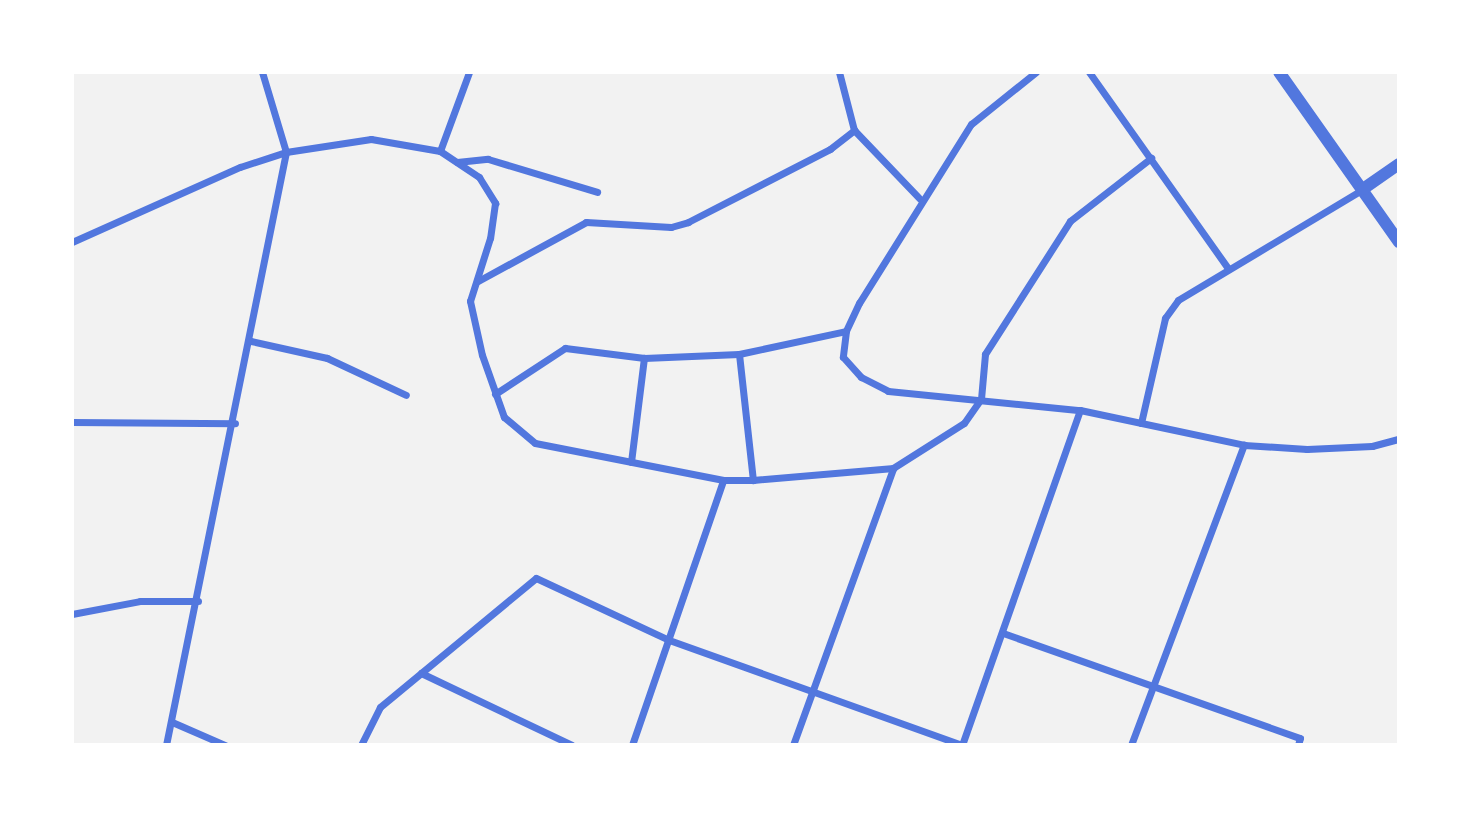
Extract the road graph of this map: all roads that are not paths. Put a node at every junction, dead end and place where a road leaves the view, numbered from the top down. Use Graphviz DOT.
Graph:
graph roads {
  1 [pos="262,72"];
  2 [pos="469,72"];
  3 [pos="839,72"];
  4 [pos="1036,72"];
  5 [pos="1088,72"];
  6 [pos="1279,72"];
  7 [pos="854,130"];
  8 [pos="440,150"];
  9 [pos="286,152"];
  10 [pos="1151,158"];
  11 [pos="457,162"];
  12 [pos="1399,164"];
  13 [pos="1363,189"];
  14 [pos="597,192"];
  15 [pos="919,200"];
  16 [pos="1399,242"];
  17 [pos="72,243"];
  18 [pos="1228,268"];
  19 [pos="478,281"];
  20 [pos="846,331"];
  21 [pos="251,341"];
  22 [pos="739,354"];
  23 [pos="644,358"];
  24 [pos="495,394"];
  25 [pos="406,395"];
  26 [pos="981,399"];
  27 [pos="1080,410"];
  28 [pos="72,422"];
  29 [pos="235,423"];
  30 [pos="1141,423"];
  31 [pos="1399,439"];
  32 [pos="1244,445"];
  33 [pos="631,462"];
  34 [pos="894,468"];
  35 [pos="723,480"];
  36 [pos="753,480"];
  37 [pos="198,601"];
  38 [pos="72,614"];
  39 [pos="1003,634"];
  40 [pos="669,640"];
  41 [pos="421,673"];
  42 [pos="1153,685"];
  43 [pos="813,691"];
  44 [pos="172,722"];
  45 [pos="166,745"];
  46 [pos="225,745"];
  47 [pos="360,745"];
  48 [pos="572,745"];
  49 [pos="632,745"];
  50 [pos="793,745"];
  51 [pos="962,745"];
  52 [pos="1131,745"];
  53 [pos="1298,745"];
  1 -- 9 [label="street"];
  2 -- 8 [label="street"];
  3 -- 7 [label="street"];
  4 -- 15 [label="street"];
  5 -- 10 [label="street"];
  6 -- 13 [label="street"];
  7 -- 15 [label="street"];
  7 -- 19 [label="street"];
  8 -- 9 [label="street"];
  8 -- 11 [label="street"];
  9 -- 17 [label="street"];
  9 -- 21 [label="street"];
  10 -- 18 [label="street"];
  10 -- 26 [label="street"];
  11 -- 14 [label="street"];
  11 -- 19 [label="street"];
  12 -- 13 [label="street"];
  13 -- 16 [label="street"];
  13 -- 18 [label="street"];
  15 -- 20 [label="street"];
  18 -- 30 [label="street"];
  19 -- 24 [label="street"];
  20 -- 22 [label="street"];
  20 -- 26 [label="street"];
  21 -- 25 [label="street"];
  21 -- 29 [label="street"];
  22 -- 23 [label="street"];
  22 -- 36 [label="street"];
  23 -- 24 [label="street"];
  23 -- 33 [label="street"];
  24 -- 33 [label="street"];
  26 -- 27 [label="street"];
  26 -- 34 [label="street"];
  27 -- 30 [label="street"];
  27 -- 39 [label="street"];
  28 -- 29 [label="street"];
  29 -- 37 [label="street"];
  30 -- 32 [label="street"];
  31 -- 32 [label="street"];
  32 -- 42 [label="street"];
  33 -- 35 [label="street"];
  34 -- 36 [label="street"];
  34 -- 43 [label="street"];
  35 -- 36 [label="street"];
  35 -- 40 [label="street"];
  37 -- 38 [label="street"];
  37 -- 44 [label="street"];
  39 -- 42 [label="street"];
  39 -- 51 [label="street"];
  40 -- 41 [label="street"];
  40 -- 43 [label="street"];
  40 -- 49 [label="street"];
  41 -- 47 [label="street"];
  41 -- 48 [label="street"];
  42 -- 52 [label="street"];
  42 -- 53 [label="street"];
  43 -- 50 [label="street"];
  43 -- 51 [label="street"];
  44 -- 45 [label="street"];
  44 -- 46 [label="street"];
}
